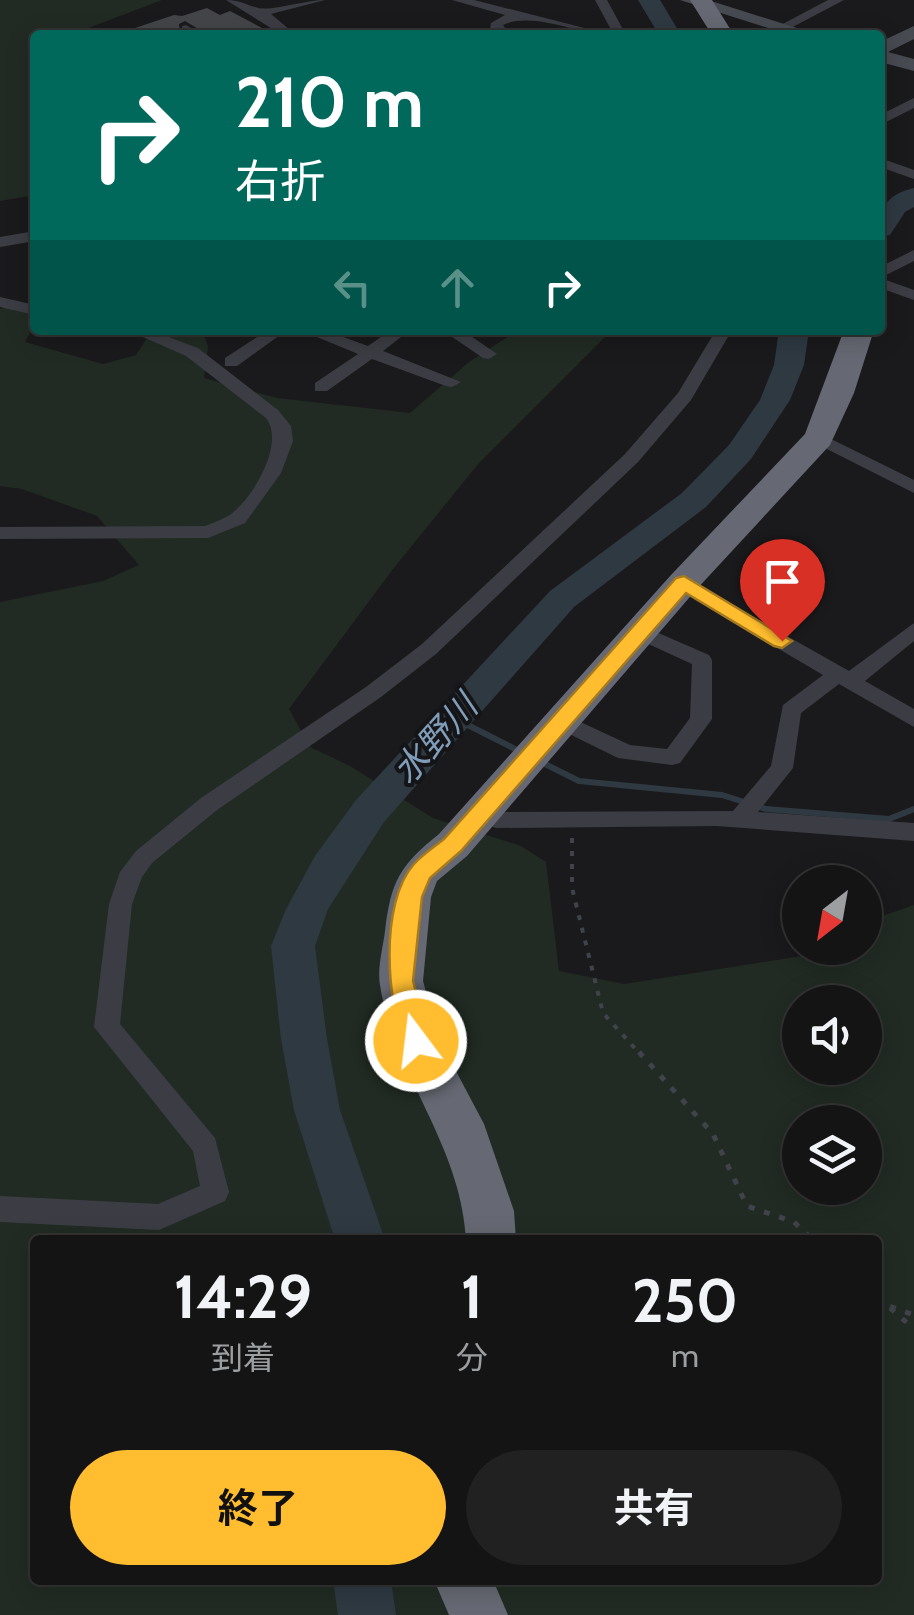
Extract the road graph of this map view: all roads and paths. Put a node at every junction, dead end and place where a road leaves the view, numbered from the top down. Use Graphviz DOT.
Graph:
graph roads {
  1 [pos="232,0"];
  2 [pos="319,0"];
  3 [pos="458,0"];
  4 [pos="602,0"];
  5 [pos="838,0"];
  6 [pos="698,2"];
  7 [pos="259,13"];
  8 [pos="517,14"];
  9 [pos="783,27"];
  10 [pos="283,30"];
  11 [pos="497,30"];
  12 [pos="585,30"];
  13 [pos="617,30"];
  14 [pos="719,30"];
  15 [pos="793,30"];
  16 [pos="914,32"];
  17 [pos="885,49"];
  18 [pos="885,54"];
  19 [pos="914,66"];
  20 [pos="914,102"];
  21 [pos="885,118"];
  22 [pos="885,164"];
  23 [pos="914,175"];
  24 [pos="914,255"];
  25 [pos="885,270"];
  26 [pos="885,285"];
  27 [pos="914,295"];
  28 [pos="0,302"];
  29 [pos="30,309"];
  30 [pos="147,335"];
  31 [pos="272,335"];
  32 [pos="320,335"];
  33 [pos="395,335"];
  34 [pos="458,335"];
  35 [pos="721,335"];
  36 [pos="857,335"];
  37 [pos="368,354"];
  38 [pos="488,354"];
  39 [pos="231,362"];
  40 [pos="452,382"];
  41 [pos="321,387"];
  42 [pos="819,438"];
  43 [pos="914,486"];
  44 [pos="0,533"];
  45 [pos="684,582"];
  46 [pos="914,630"];
  47 [pos="640,632"];
  48 [pos="845,678"];
  49 [pos="914,720"];
  50 [pos="541,743"];
  51 [pos="478,814"];
  52 [pos="570,819"];
  53 [pos="739,819"];
  54 [pos="914,832"];
  55 [pos="0,1209"];
  56 [pos="491,1235"];
  57 [pos="808,1235"];
  58 [pos="882,1301"];
  59 [pos="882,1301"];
  60 [pos="914,1315"];
  61 [pos="914,1329"];
  62 [pos="465,1585"];
  63 [pos="479,1615"];
  1 -- 7 [label="street"];
  2 -- 7 [label="street"];
  3 -- 8 [label="street"];
  4 -- 13 [label="street"];
  5 -- 9 [label="street"];
  6 -- 9 [label="street"];
  6 -- 14 [label="highway"];
  7 -- 10 [label="street"];
  8 -- 11 [label="street"];
  8 -- 12 [label="street"];
  9 -- 15 [label="street"];
  16 -- 17 [label="street"];
  18 -- 19 [label="street"];
  20 -- 21 [label="street"];
  22 -- 23 [label="street"];
  24 -- 25 [label="street"];
  26 -- 27 [label="street"];
  28 -- 29 [label="street"];
  30 -- 44 [label="street"];
  31 -- 39 [label="street"];
  32 -- 37 [label="street"];
  33 -- 37 [label="street"];
  34 -- 38 [label="street"];
  35 -- 55 [label="street"];
  36 -- 42 [label="highway"];
  37 -- 40 [label="street"];
  37 -- 41 [label="street"];
  42 -- 43 [label="street"];
  42 -- 45 [label="highway"];
  45 -- 47 [label="highway"];
  45 -- 48 [label="street"];
  46 -- 48 [label="street"];
  47 -- 50 [label="highway"];
  47 -- 50 [label="street"];
  48 -- 49 [label="street"];
  48 -- 53 [label="street"];
  50 -- 51 [label="highway"];
  51 -- 52 [label="street"];
  51 -- 56 [label="highway"];
  52 -- 53 [label="street"];
  52 -- 57 [label="path"];
  53 -- 54 [label="street"];
  58 -- 60 [label="path"];
  59 -- 61 [label="path"];
  62 -- 63 [label="highway"];
}
